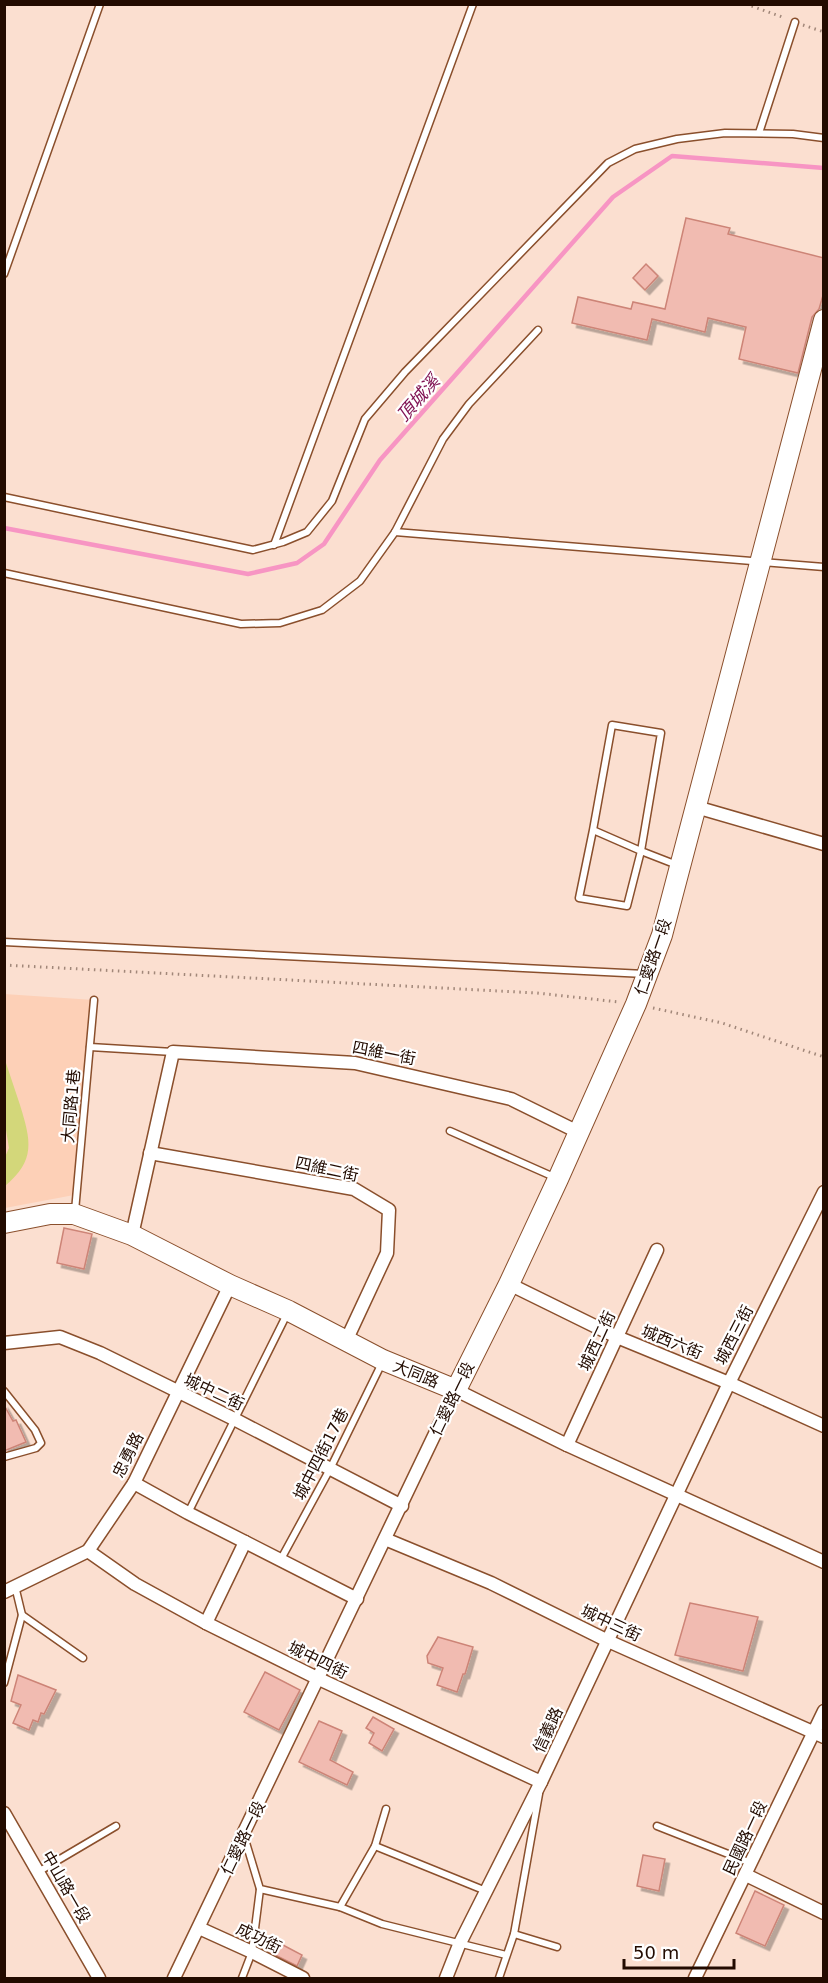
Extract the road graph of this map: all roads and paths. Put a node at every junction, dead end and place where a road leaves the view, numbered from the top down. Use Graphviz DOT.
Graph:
graph roads {
  1 [pos="100,4"];
  2 [pos="473,4"];
  3 [pos="795,22"];
  4 [pos="759,133"];
  5 [pos="824,138"];
  6 [pos="4,274"];
  7 [pos="824,321"];
  8 [pos="538,330"];
  9 [pos="4,497"];
  10 [pos="396,532"];
  11 [pos="274,545"];
  12 [pos="761,561"];
  13 [pos="824,567"];
  14 [pos="4,573"];
  15 [pos="696,807"];
  16 [pos="593,830"];
  17 [pos="824,844"];
  18 [pos="641,850"];
  19 [pos="680,867"];
  20 [pos="4,942"];
  21 [pos="4,965"];
  22 [pos="648,975"];
  23 [pos="94,1000"];
  24 [pos="636,1004"];
  25 [pos="90,1047"];
  26 [pos="173,1052"];
  27 [pos="824,1057"];
  28 [pos="450,1131"];
  29 [pos="578,1132"];
  30 [pos="150,1153"];
  31 [pos="558,1179"];
  32 [pos="824,1192"];
  33 [pos="74,1215"];
  34 [pos="4,1223"];
  35 [pos="132,1235"];
  36 [pos="657,1250"];
  37 [pos="509,1284"];
  38 [pos="230,1285"];
  39 [pos="289,1311"];
  40 [pos="617,1337"];
  41 [pos="346,1341"];
  42 [pos="4,1343"];
  43 [pos="383,1360"];
  44 [pos="729,1383"];
  45 [pos="456,1390"];
  46 [pos="4,1391"];
  47 [pos="178,1393"];
  48 [pos="234,1419"];
  49 [pos="824,1426"];
  50 [pos="567,1445"];
  51 [pos="4,1457"];
  52 [pos="330,1469"];
  53 [pos="134,1483"];
  54 [pos="676,1494"];
  55 [pos="402,1506"];
  56 [pos="188,1513"];
  57 [pos="385,1539"];
  58 [pos="245,1542"];
  59 [pos="88,1551"];
  60 [pos="281,1559"];
  61 [pos="824,1562"];
  62 [pos="10,1589"];
  63 [pos="357,1599"];
  64 [pos="22,1615"];
  65 [pos="206,1623"];
  66 [pos="608,1641"];
  67 [pos="83,1658"];
  68 [pos="319,1679"];
  69 [pos="4,1683"];
  70 [pos="824,1711"];
  71 [pos="818,1734"];
  72 [pos="541,1782"];
  73 [pos="386,1809"];
  74 [pos="4,1813"];
  75 [pos="116,1826"];
  76 [pos="657,1826"];
  77 [pos="244,1836"];
  78 [pos="375,1846"];
  79 [pos="749,1869"];
  80 [pos="38,1872"];
  81 [pos="260,1889"];
  82 [pos="486,1892"];
  83 [pos="340,1907"];
  84 [pos="824,1913"];
  85 [pos="199,1928"];
  86 [pos="514,1934"];
  87 [pos="459,1944"];
  88 [pos="557,1947"];
  89 [pos="252,1952"];
  90 [pos="506,1955"];
  91 [pos="99,1978"];
  92 [pos="174,1978"];
  93 [pos="242,1978"];
  94 [pos="303,1978"];
  95 [pos="446,1978"];
  96 [pos="499,1978"];
  97 [pos="697,1978"];
  1 -- 6 [label="lane"];
  2 -- 11 [label="lane"];
  3 -- 4 [label="lane"];
  4 -- 5 [label="lane"];
  4 -- 11 [label="lane"];
  7 -- 12 [label="main road, 仁愛路一段"];
  8 -- 10 [label="lane"];
  9 -- 11 [label="lane"];
  10 -- 12 [label="lane"];
  10 -- 14 [label="lane"];
  12 -- 13 [label="lane"];
  12 -- 15 [label="main road, 仁愛路一段"];
  15 -- 17 [label="street"];
  15 -- 19 [label="main road, 仁愛路一段"];
  16 -- 18 [label="lane"];
  16 -- 18 [label="lane"];
  16 -- 18 [label="lane"];
  18 -- 19 [label="lane"];
  19 -- 22 [label="main road, 仁愛路一段"];
  20 -- 22 [label="lane"];
  21 -- 24 [label="path"];
  22 -- 24 [label="main road, 仁愛路一段"];
  23 -- 25 [label="lane, 大同路1巷"];
  24 -- 27 [label="path"];
  24 -- 29 [label="main road, 仁愛路一段"];
  25 -- 26 [label="lane, 四維一街"];
  25 -- 33 [label="lane, 大同路1巷"];
  26 -- 29 [label="street, 四維一街"];
  26 -- 30 [label="street"];
  28 -- 31 [label="lane"];
  29 -- 31 [label="main road, 仁愛路一段"];
  30 -- 35 [label="street"];
  30 -- 41 [label="street, 四維二街"];
  31 -- 37 [label="main road, 仁愛路一段"];
  32 -- 44 [label="street, 城西三街"];
  33 -- 34 [label="main road, 大同路"];
  33 -- 35 [label="main road, 大同路"];
  35 -- 38 [label="main road, 大同路"];
  36 -- 40 [label="street, 城西二街"];
  37 -- 40 [label="street, 城西六街"];
  37 -- 45 [label="main road, 仁愛路一段"];
  38 -- 39 [label="main road, 大同路"];
  38 -- 47 [label="street, 忠勇路"];
  39 -- 41 [label="main road, 大同路"];
  39 -- 48 [label="lane"];
  40 -- 44 [label="street, 城西六街"];
  40 -- 50 [label="street, 城西二街"];
  41 -- 43 [label="main road, 大同路"];
  42 -- 47 [label="street, 城中二街"];
  43 -- 45 [label="main road, 大同路"];
  43 -- 52 [label="lane, 城中四街17巷"];
  44 -- 49 [label="street, 城西六街"];
  44 -- 54 [label="street, 城西三街"];
  45 -- 50 [label="street, 大同路"];
  45 -- 55 [label="street, 仁愛路一段"];
  46 -- 51 [label="lane"];
  47 -- 48 [label="street, 城中二街"];
  47 -- 53 [label="street, 忠勇路"];
  48 -- 52 [label="street, 城中二街"];
  48 -- 56 [label="lane"];
  50 -- 54 [label="street, 大同路"];
  52 -- 55 [label="street, 城中二街"];
  52 -- 60 [label="lane, 城中四街17巷"];
  53 -- 56 [label="street"];
  53 -- 59 [label="street, 忠勇路"];
  54 -- 61 [label="street, 大同路"];
  54 -- 66 [label="street, 信義路"];
  55 -- 57 [label="street, 仁愛路一段"];
  56 -- 58 [label="street"];
  57 -- 63 [label="street, 仁愛路一段"];
  57 -- 66 [label="street, 城中三街"];
  58 -- 60 [label="street"];
  58 -- 65 [label="street"];
  59 -- 62 [label="street"];
  59 -- 65 [label="street, 城中四街"];
  60 -- 63 [label="street"];
  62 -- 64 [label="lane"];
  63 -- 68 [label="street, 仁愛路一段"];
  64 -- 67 [label="lane"];
  64 -- 69 [label="lane"];
  65 -- 68 [label="street, 城中四街"];
  66 -- 71 [label="street, 城中三街"];
  66 -- 72 [label="street, 信義路"];
  68 -- 72 [label="street, 城中四街"];
  68 -- 77 [label="street, 仁愛路一段"];
  70 -- 71 [label="street, 民國路一段"];
  71 -- 79 [label="street, 民國路一段"];
  72 -- 82 [label="street, 信義路"];
  72 -- 86 [label="lane"];
  73 -- 78 [label="lane"];
  74 -- 80 [label="street, 中山路一段"];
  75 -- 80 [label="lane"];
  76 -- 79 [label="lane"];
  77 -- 81 [label="lane"];
  77 -- 85 [label="street, 仁愛路一段"];
  78 -- 82 [label="lane"];
  78 -- 83 [label="lane"];
  79 -- 84 [label="street"];
  79 -- 97 [label="street, 民國路一段"];
  80 -- 91 [label="street, 中山路一段"];
  81 -- 83 [label="lane"];
  81 -- 89 [label="lane"];
  82 -- 87 [label="street, 信義路"];
  83 -- 87 [label="lane"];
  85 -- 89 [label="street, 成功街"];
  85 -- 92 [label="street, 仁愛路一段"];
  86 -- 88 [label="lane"];
  86 -- 90 [label="lane"];
  87 -- 90 [label="lane"];
  87 -- 95 [label="street, 信義路"];
  89 -- 93 [label="lane"];
  89 -- 94 [label="street, 成功街"];
  90 -- 96 [label="lane"];
}
